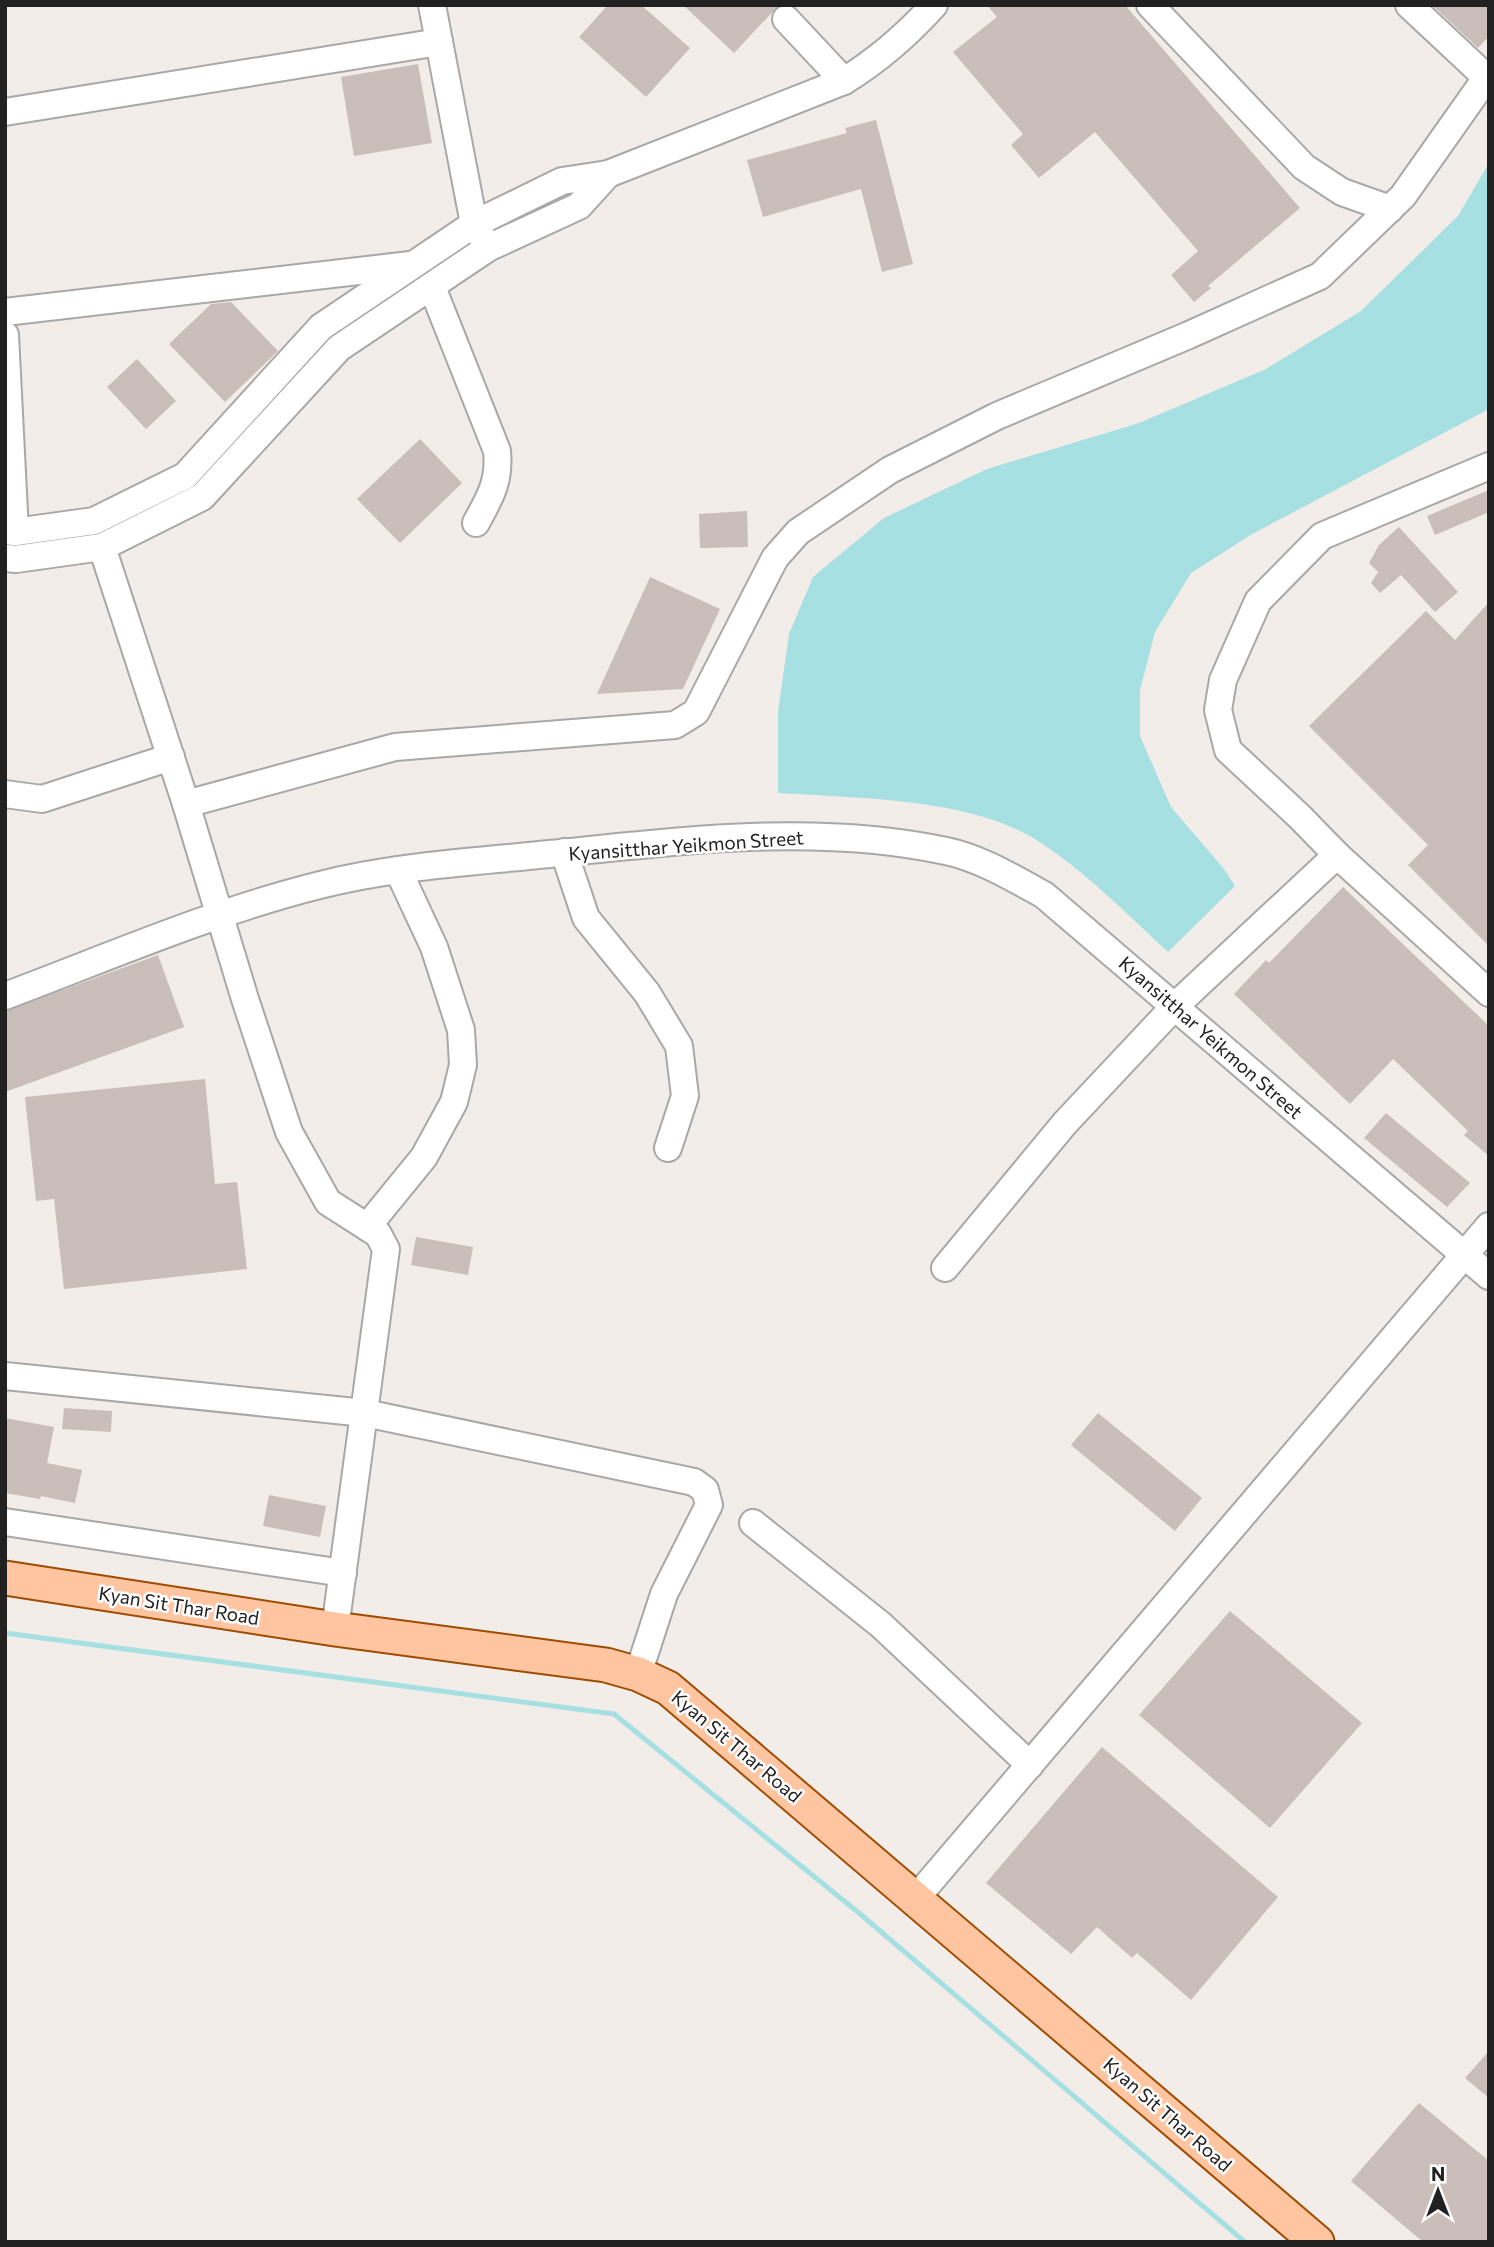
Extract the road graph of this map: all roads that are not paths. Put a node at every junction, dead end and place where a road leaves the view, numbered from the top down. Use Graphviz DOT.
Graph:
graph roads {
  1 [pos="432,5"];
  2 [pos="934,5"];
  3 [pos="1150,5"];
  4 [pos="1409,5"];
  5 [pos="786,19"];
  6 [pos="439,42"];
  7 [pos="1487,75"];
  8 [pos="844,81"];
  9 [pos="5,112"];
  10 [pos="608,174"];
  11 [pos="1390,209"];
  12 [pos="474,225"];
  13 [pos="488,248"];
  14 [pos="416,264"];
  15 [pos="432,287"];
  16 [pos="5,312"];
  17 [pos="5,335"];
  18 [pos="1489,466"];
  19 [pos="475,523"];
  20 [pos="10,531"];
  21 [pos="102,547"];
  22 [pos="5,558"];
  23 [pos="171,757"];
  24 [pos="5,794"];
  25 [pos="186,804"];
  26 [pos="564,852"];
  27 [pos="1337,855"];
  28 [pos="397,870"];
  29 [pos="219,914"];
  30 [pos="1489,993"];
  31 [pos="5,996"];
  32 [pos="1175,1006"];
  33 [pos="668,1148"];
  34 [pos="1489,1226"];
  35 [pos="367,1227"];
  36 [pos="1464,1255"];
  37 [pos="945,1268"];
  38 [pos="1489,1276"];
  39 [pos="5,1376"];
  40 [pos="365,1413"];
  41 [pos="5,1522"];
  42 [pos="753,1522"];
  43 [pos="343,1573"];
  44 [pos="5,1578"];
  45 [pos="335,1629"];
  46 [pos="638,1674"];
  47 [pos="1030,1765"];
  48 [pos="916,1898"];
  49 [pos="1317,2242"];
  1 -- 6 [label="street"];
  2 -- 8 [label="street"];
  3 -- 11 [label="street"];
  4 -- 7 [label="street"];
  5 -- 8 [label="street"];
  6 -- 9 [label="street"];
  6 -- 12 [label="street"];
  7 -- 11 [label="street"];
  8 -- 10 [label="street"];
  10 -- 12 [label="street"];
  10 -- 13 [label="street"];
  11 -- 25 [label="street"];
  12 -- 13 [label="street"];
  12 -- 14 [label="street"];
  13 -- 15 [label="street"];
  14 -- 16 [label="street"];
  14 -- 20 [label="street"];
  15 -- 19 [label="street"];
  15 -- 21 [label="street"];
  17 -- 20 [label="street"];
  18 -- 27 [label="street"];
  21 -- 22 [label="street"];
  21 -- 23 [label="street"];
  23 -- 24 [label="street"];
  23 -- 25 [label="street"];
  25 -- 29 [label="street"];
  26 -- 28 [label="street, Kyansitthar Yeikmon Street"];
  26 -- 32 [label="street, Kyansitthar Yeikmon Street"];
  26 -- 33 [label="street"];
  27 -- 30 [label="street"];
  27 -- 32 [label="street"];
  28 -- 29 [label="street, Kyansitthar Yeikmon Street"];
  28 -- 35 [label="street"];
  29 -- 31 [label="street, Kyansitthar Yeikmon Street"];
  29 -- 35 [label="street"];
  32 -- 36 [label="street, Kyansitthar Yeikmon Street"];
  32 -- 37 [label="street"];
  34 -- 36 [label="street"];
  35 -- 40 [label="street"];
  36 -- 38 [label="street, Kyansitthar Yeikmon Street"];
  36 -- 47 [label="street"];
  39 -- 40 [label="street"];
  40 -- 43 [label="street"];
  40 -- 46 [label="street"];
  41 -- 43 [label="street"];
  42 -- 47 [label="street"];
  43 -- 45 [label="street"];
  44 -- 45 [label="main road, Kyan Sit Thar Road"];
  45 -- 46 [label="main road, Kyan Sit Thar Road"];
  46 -- 48 [label="main road, Kyan Sit Thar Road"];
  47 -- 48 [label="street"];
  48 -- 49 [label="main road, Kyan Sit Thar Road"];
}
